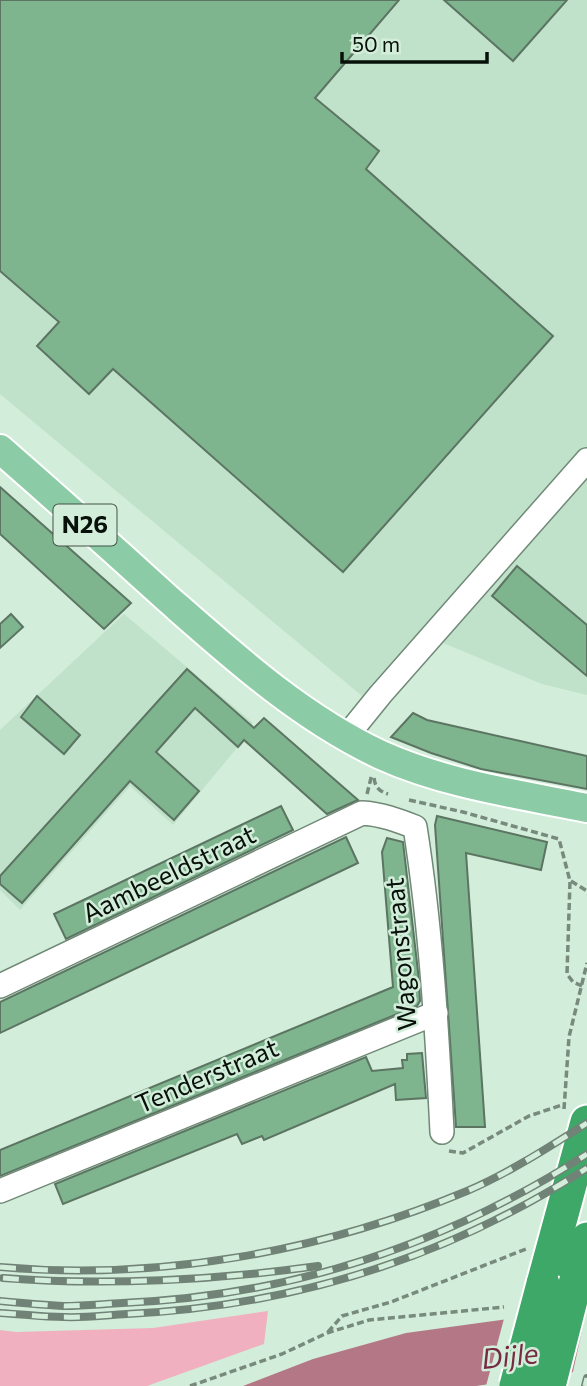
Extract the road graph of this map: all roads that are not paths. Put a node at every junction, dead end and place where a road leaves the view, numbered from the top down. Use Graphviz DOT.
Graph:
graph roads {
  1 [pos="0,449"];
  2 [pos="587,460"];
  3 [pos="286,699"];
  4 [pos="346,737"];
  5 [pos="362,813"];
  6 [pos="586,823"];
  7 [pos="0,986"];
  8 [pos="436,1013"];
  9 [pos="587,1122"];
  10 [pos="442,1132"];
  11 [pos="0,1191"];
  12 [pos="587,1239"];
  13 [pos="516,1386"];
  14 [pos="549,1386"];
  1 -- 3 [label="main road, N26"];
  2 -- 4 [label="street"];
  3 -- 4 [label="main road, N26"];
  3 -- 6 [label="main road, N26"];
  4 -- 6 [label="main road, N26"];
  5 -- 7 [label="street, Aambeeldstraat"];
  5 -- 8 [label="street, Wagonstraat"];
  8 -- 10 [label="street, Wagonstraat"];
  8 -- 11 [label="street, Tenderstraat"];
  9 -- 13 [label="highway, bridge"];
  12 -- 14 [label="highway, bridge"];
}
